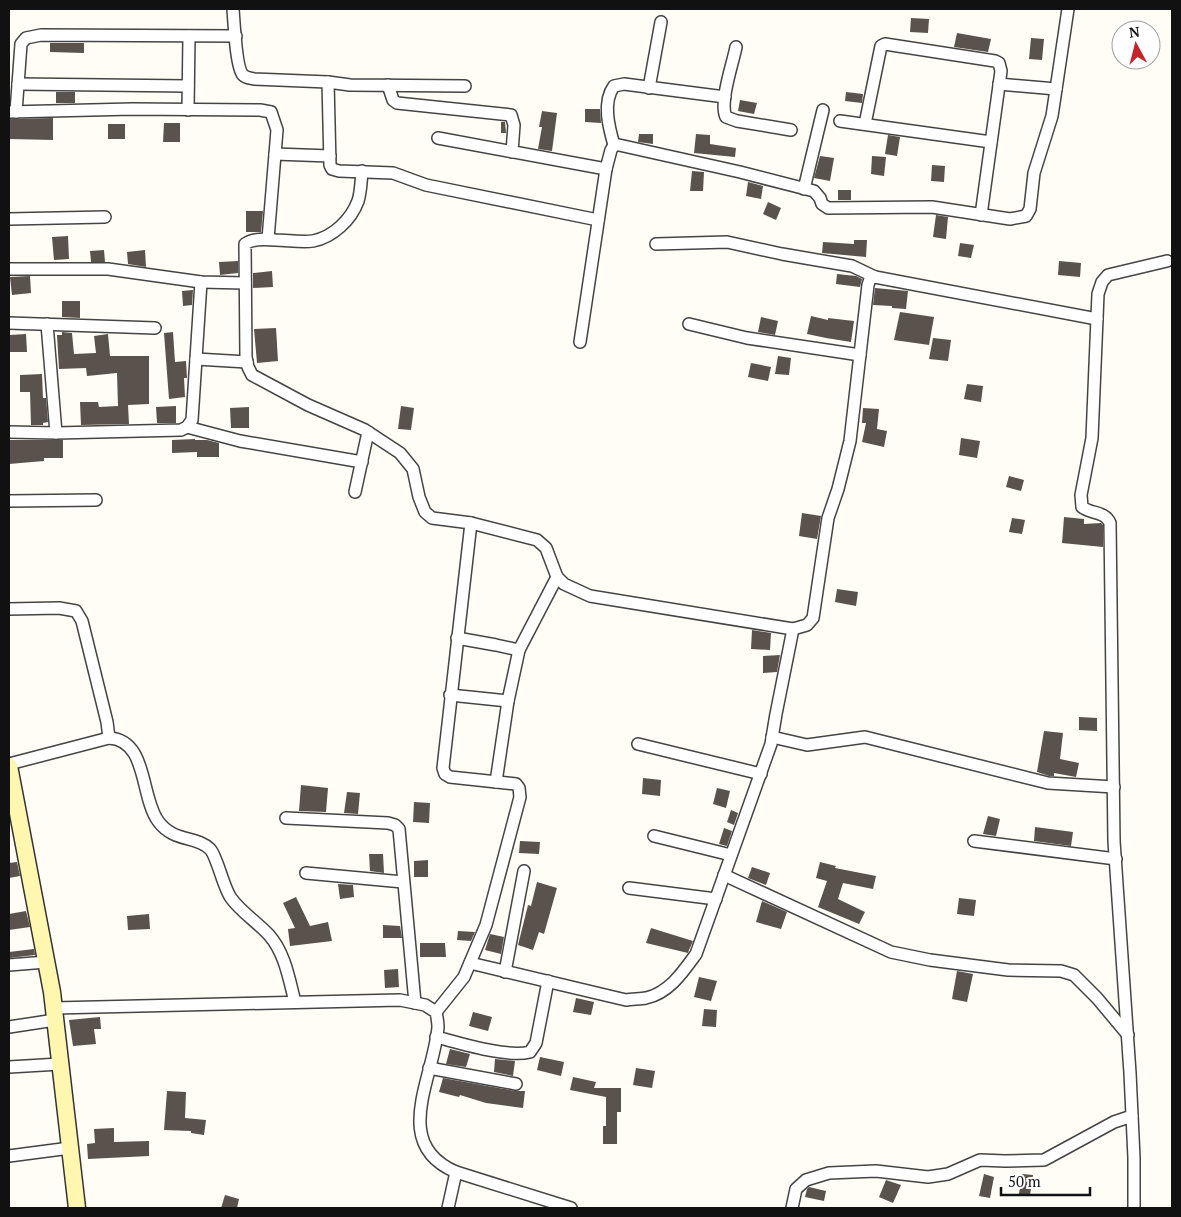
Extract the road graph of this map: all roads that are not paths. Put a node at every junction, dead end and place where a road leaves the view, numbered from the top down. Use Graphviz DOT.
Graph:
graph roads {
  1 [pos="233,9"];
  2 [pos="1068,9"];
  3 [pos="661,22"];
  4 [pos="190,36"];
  5 [pos="236,36"];
  6 [pos="736,47"];
  7 [pos="15,51"];
  8 [pos="328,82"];
  9 [pos="18,84"];
  10 [pos="999,84"];
  11 [pos="388,85"];
  12 [pos="188,86"];
  13 [pos="465,86"];
  14 [pos="649,88"];
  15 [pos="1056,89"];
  16 [pos="725,98"];
  17 [pos="188,110"];
  18 [pos="823,110"];
  19 [pos="13,112"];
  20 [pos="840,121"];
  21 [pos="865,124"];
  22 [pos="791,130"];
  23 [pos="438,138"];
  24 [pos="991,142"];
  25 [pos="614,145"];
  26 [pos="512,152"];
  27 [pos="275,154"];
  28 [pos="330,156"];
  29 [pos="606,169"];
  30 [pos="362,171"];
  31 [pos="804,189"];
  32 [pos="981,215"];
  33 [pos="105,218"];
  34 [pos="9,219"];
  35 [pos="598,220"];
  36 [pos="268,240"];
  37 [pos="656,244"];
  38 [pos="1167,261"];
  39 [pos="9,270"];
  40 [pos="876,277"];
  41 [pos="201,282"];
  42 [pos="245,283"];
  43 [pos="1097,319"];
  44 [pos="9,324"];
  45 [pos="47,324"];
  46 [pos="688,324"];
  47 [pos="155,328"];
  48 [pos="580,342"];
  49 [pos="860,355"];
  50 [pos="196,359"];
  51 [pos="247,362"];
  52 [pos="187,427"];
  53 [pos="9,432"];
  54 [pos="368,432"];
  55 [pos="56,433"];
  56 [pos="362,462"];
  57 [pos="355,492"];
  58 [pos="96,500"];
  59 [pos="9,501"];
  60 [pos="471,523"];
  61 [pos="557,577"];
  62 [pos="9,609"];
  63 [pos="793,629"];
  64 [pos="457,638"];
  65 [pos="519,650"];
  66 [pos="450,695"];
  67 [pos="508,701"];
  68 [pos="772,737"];
  69 [pos="109,738"];
  70 [pos="638,744"];
  71 [pos="9,765"];
  72 [pos="761,774"];
  73 [pos="496,782"];
  74 [pos="1114,787"];
  75 [pos="286,818"];
  76 [pos="654,836"];
  77 [pos="974,841"];
  78 [pos="731,855"];
  79 [pos="1116,859"];
  80 [pos="524,871"];
  81 [pos="306,873"];
  82 [pos="724,875"];
  83 [pos="403,882"];
  84 [pos="629,888"];
  85 [pos="716,899"];
  86 [pos="46,962"];
  87 [pos="470,964"];
  88 [pos="9,965"];
  89 [pos="505,972"];
  90 [pos="548,981"];
  91 [pos="295,1002"];
  92 [pos="415,1003"];
  93 [pos="436,1012"];
  94 [pos="54,1014"];
  95 [pos="9,1027"];
  96 [pos="1128,1035"];
  97 [pos="436,1037"];
  98 [pos="60,1064"];
  99 [pos="9,1067"];
  100 [pos="429,1068"];
  101 [pos="516,1084"];
  102 [pos="1132,1116"];
  103 [pos="70,1148"];
  104 [pos="9,1156"];
  105 [pos="456,1172"];
  106 [pos="77,1208"];
  107 [pos="448,1208"];
  108 [pos="571,1208"];
  109 [pos="792,1208"];
  110 [pos="1134,1208"];
  1 -- 5 [label="street"];
  2 -- 15 [label="street"];
  3 -- 14 [label="street"];
  4 -- 5 [label="street"];
  4 -- 7 [label="street"];
  4 -- 12 [label="street"];
  5 -- 8 [label="street"];
  6 -- 16 [label="street"];
  7 -- 9 [label="street"];
  8 -- 11 [label="street"];
  8 -- 28 [label="street"];
  9 -- 12 [label="street"];
  9 -- 19 [label="street"];
  10 -- 15 [label="street"];
  10 -- 21 [label="street"];
  10 -- 24 [label="street"];
  11 -- 13 [label="street"];
  11 -- 26 [label="street"];
  12 -- 17 [label="street"];
  14 -- 16 [label="street"];
  14 -- 25 [label="street"];
  15 -- 32 [label="street"];
  16 -- 22 [label="street"];
  17 -- 19 [label="street"];
  17 -- 27 [label="street"];
  18 -- 31 [label="street"];
  20 -- 21 [label="street"];
  21 -- 24 [label="street"];
  23 -- 26 [label="street"];
  24 -- 32 [label="street"];
  25 -- 29 [label="street"];
  25 -- 31 [label="street"];
  26 -- 29 [label="street"];
  27 -- 28 [label="street"];
  27 -- 36 [label="street"];
  28 -- 30 [label="street"];
  29 -- 35 [label="street"];
  30 -- 35 [label="street"];
  30 -- 36 [label="street"];
  31 -- 32 [label="street"];
  33 -- 34 [label="street"];
  35 -- 48 [label="street"];
  36 -- 42 [label="street"];
  37 -- 40 [label="street"];
  38 -- 43 [label="street"];
  39 -- 41 [label="street"];
  40 -- 43 [label="street"];
  40 -- 49 [label="street"];
  41 -- 42 [label="street"];
  41 -- 50 [label="street"];
  42 -- 51 [label="street"];
  43 -- 74 [label="street"];
  44 -- 45 [label="street"];
  45 -- 47 [label="street"];
  45 -- 55 [label="street"];
  46 -- 49 [label="street"];
  49 -- 63 [label="street"];
  50 -- 51 [label="street"];
  50 -- 52 [label="street"];
  51 -- 54 [label="street"];
  52 -- 55 [label="street"];
  52 -- 56 [label="street"];
  53 -- 55 [label="street"];
  54 -- 56 [label="street"];
  54 -- 60 [label="street"];
  56 -- 57 [label="street"];
  58 -- 59 [label="street"];
  60 -- 61 [label="street"];
  60 -- 64 [label="street"];
  61 -- 63 [label="street"];
  61 -- 65 [label="street"];
  62 -- 69 [label="street"];
  63 -- 68 [label="street"];
  64 -- 65 [label="street"];
  64 -- 66 [label="street"];
  65 -- 67 [label="street"];
  66 -- 67 [label="street"];
  66 -- 73 [label="street"];
  67 -- 73 [label="street"];
  68 -- 72 [label="street"];
  68 -- 74 [label="street"];
  69 -- 71 [label="street"];
  69 -- 91 [label="street"];
  70 -- 72 [label="street"];
  71 -- 86 [label="street"];
  72 -- 78 [label="street"];
  73 -- 87 [label="street"];
  74 -- 79 [label="street"];
  75 -- 83 [label="street"];
  76 -- 78 [label="street"];
  77 -- 79 [label="street"];
  78 -- 82 [label="street"];
  79 -- 96 [label="street"];
  80 -- 89 [label="street"];
  81 -- 83 [label="street"];
  82 -- 85 [label="street"];
  82 -- 96 [label="street"];
  83 -- 92 [label="street"];
  84 -- 85 [label="street"];
  85 -- 90 [label="street"];
  86 -- 88 [label="street"];
  86 -- 94 [label="street"];
  87 -- 89 [label="street"];
  87 -- 93 [label="street"];
  89 -- 90 [label="street"];
  90 -- 97 [label="street"];
  91 -- 92 [label="street"];
  91 -- 94 [label="street"];
  92 -- 93 [label="street"];
  93 -- 97 [label="street"];
  94 -- 95 [label="street"];
  94 -- 98 [label="street"];
  96 -- 102 [label="street"];
  97 -- 100 [label="street"];
  98 -- 99 [label="street"];
  98 -- 103 [label="street"];
  100 -- 101 [label="street"];
  100 -- 105 [label="street"];
  102 -- 109 [label="street"];
  102 -- 110 [label="street"];
  103 -- 104 [label="street"];
  103 -- 106 [label="street"];
  105 -- 107 [label="street"];
  105 -- 108 [label="street"];
}
